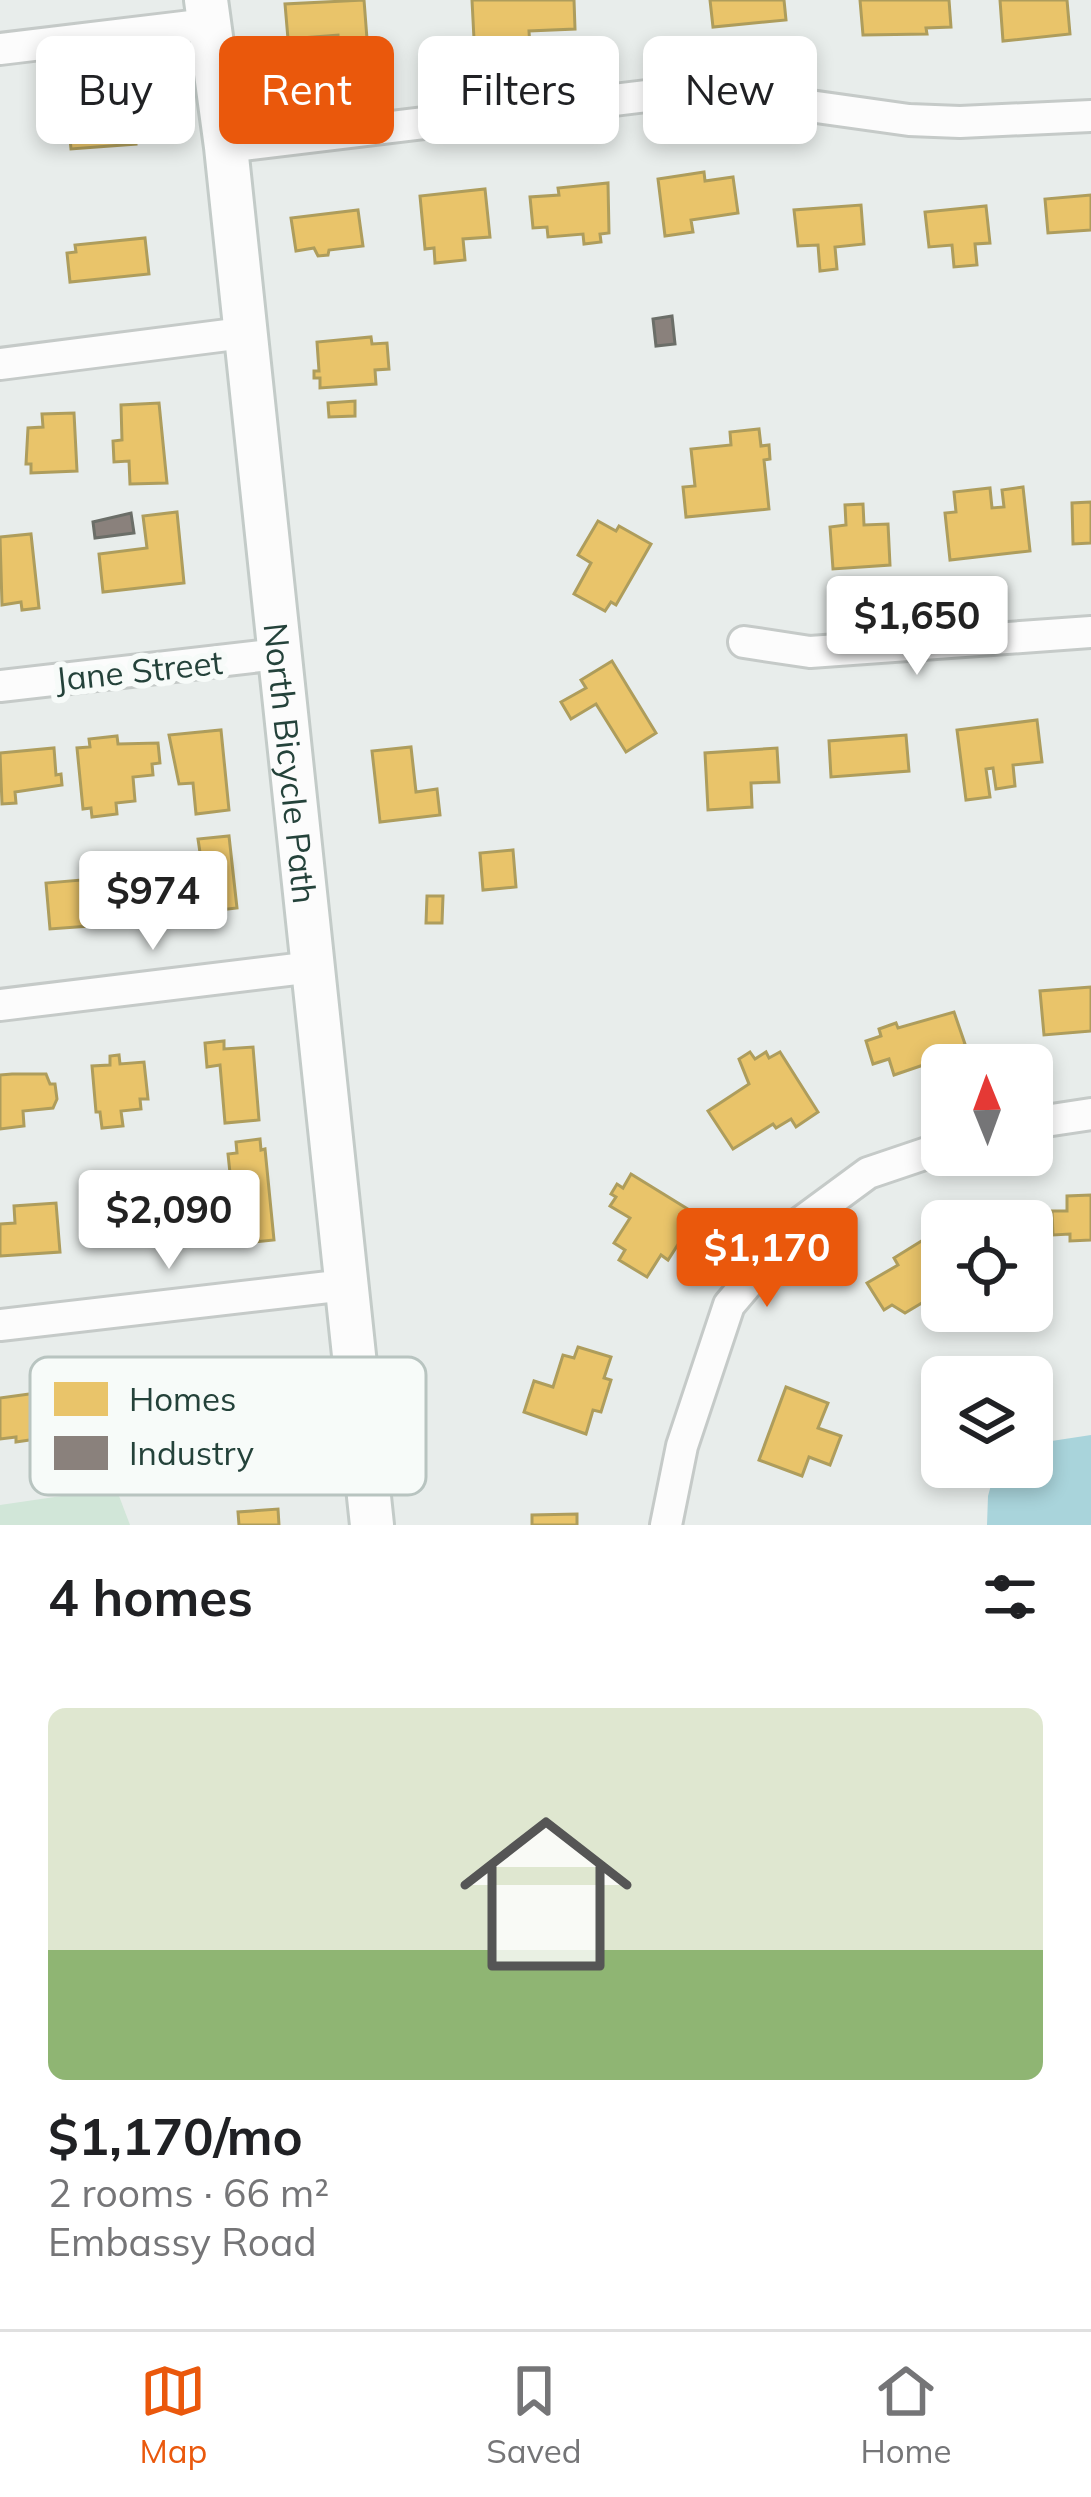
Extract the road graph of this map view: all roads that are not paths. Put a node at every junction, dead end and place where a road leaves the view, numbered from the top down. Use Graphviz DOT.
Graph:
graph roads {
  1 [pos="207,12"];
  2 [pos="0,49"];
  3 [pos="1091,116"];
  4 [pos="226,147"];
  5 [pos="243,333"];
  6 [pos="0,364"];
  7 [pos="1091,632"];
  8 [pos="744,642"];
  9 [pos="278,654"];
  10 [pos="0,686"];
  11 [pos="313,968"];
  12 [pos="0,1005"];
  13 [pos="1091,1114"];
  14 [pos="1053,1120"];
  15 [pos="921,1155"];
  16 [pos="346,1285"];
  17 [pos="0,1324"];
  18 [pos="354,1357"];
  19 [pos="369,1495"];
  20 [pos="372,1525"];
  21 [pos="667,1525"];
  1 -- 2 [label="street"];
  1 -- 4 [label="street, North Bicycle Path"];
  3 -- 4 [label="street"];
  4 -- 5 [label="street, North Bicycle Path"];
  5 -- 6 [label="street"];
  5 -- 9 [label="street, North Bicycle Path"];
  7 -- 8 [label="street"];
  9 -- 10 [label="street, Jane Street"];
  9 -- 11 [label="street, North Bicycle Path"];
  11 -- 12 [label="street"];
  11 -- 16 [label="street, North Bicycle Path"];
  13 -- 14 [label="street"];
  15 -- 21 [label="street"];
  16 -- 17 [label="street"];
  16 -- 18 [label="street, North Bicycle Path"];
  19 -- 20 [label="street, North Bicycle Path"];
}
